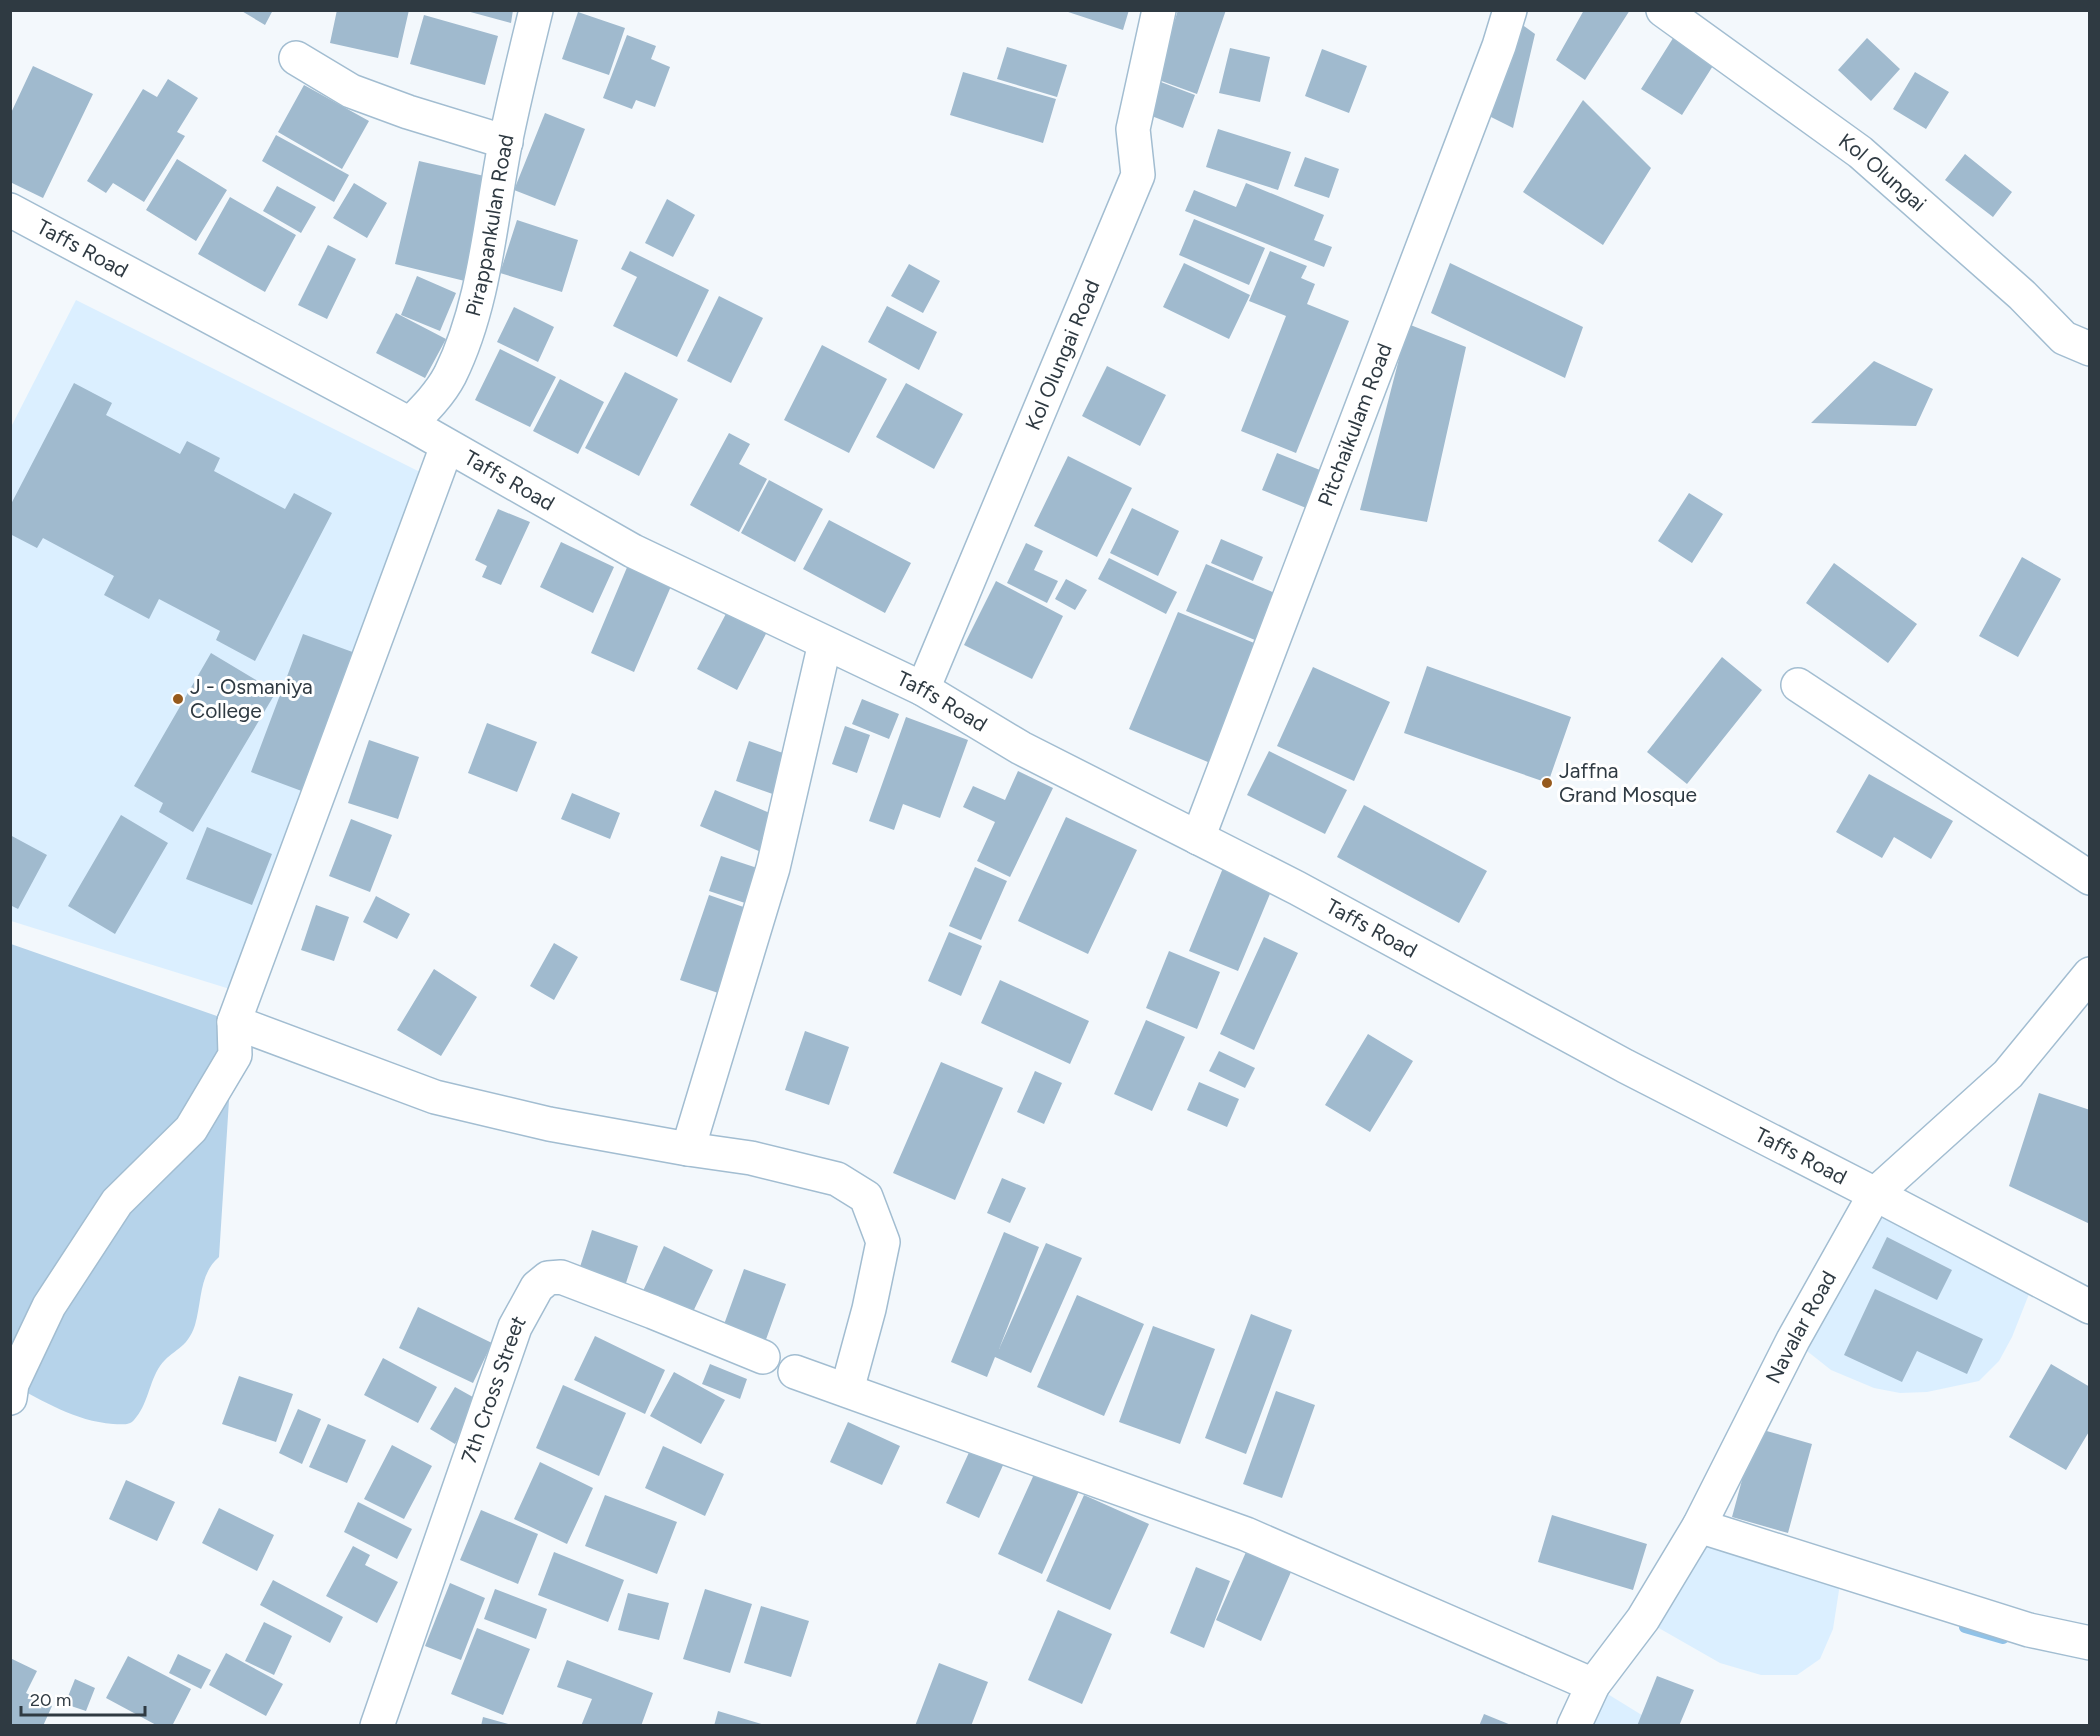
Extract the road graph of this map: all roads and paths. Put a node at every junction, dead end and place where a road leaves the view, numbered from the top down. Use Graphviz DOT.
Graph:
graph roads {
  1 [pos="536,10"];
  2 [pos="1159,10"];
  3 [pos="1510,10"];
  4 [pos="1663,10"];
  5 [pos="296,58"];
  6 [pos="506,142"];
  7 [pos="10,210"];
  8 [pos="2090,349"];
  9 [pos="410,424"];
  10 [pos="447,446"];
  11 [pos="825,643"];
  12 [pos="1798,685"];
  13 [pos="923,689"];
  14 [pos="1198,838"];
  15 [pos="2090,878"];
  16 [pos="2090,974"];
  17 [pos="234,1022"];
  18 [pos="688,1149"];
  19 [pos="1875,1194"];
  20 [pos="2090,1306"];
  21 [pos="762,1357"];
  22 [pos="795,1372"];
  23 [pos="847,1390"];
  24 [pos="10,1398"];
  25 [pos="1699,1526"];
  26 [pos="2090,1643"];
  27 [pos="1593,1685"];
  28 [pos="377,1725"];
  29 [pos="1574,1725"];
  1 -- 6 [label="street, Pirappankulan Road"];
  2 -- 13 [label="street, Kol Olungai Road"];
  3 -- 14 [label="street, Pitchaikulam Road"];
  4 -- 8 [label="street, Kol Olungai"];
  5 -- 6 [label="street"];
  6 -- 9 [label="street, Pirappankulan Road"];
  7 -- 9 [label="street, Taffs Road"];
  9 -- 10 [label="street, Taffs Road"];
  10 -- 11 [label="street, Taffs Road"];
  10 -- 17 [label="street"];
  11 -- 13 [label="street, Taffs Road"];
  11 -- 18 [label="street"];
  12 -- 15 [label="street"];
  13 -- 14 [label="street, Taffs Road"];
  14 -- 19 [label="street, Taffs Road"];
  16 -- 19 [label="street, Navalar Road"];
  17 -- 18 [label="street"];
  17 -- 24 [label="street"];
  18 -- 23 [label="street"];
  19 -- 20 [label="street, Taffs Road"];
  19 -- 25 [label="street, Navalar Road"];
  21 -- 28 [label="street, 7th Cross Street"];
  22 -- 23 [label="street"];
  23 -- 27 [label="street"];
  25 -- 26 [label="street"];
  25 -- 27 [label="street, Navalar Road"];
  27 -- 29 [label="street, Navalar Road"];
}
